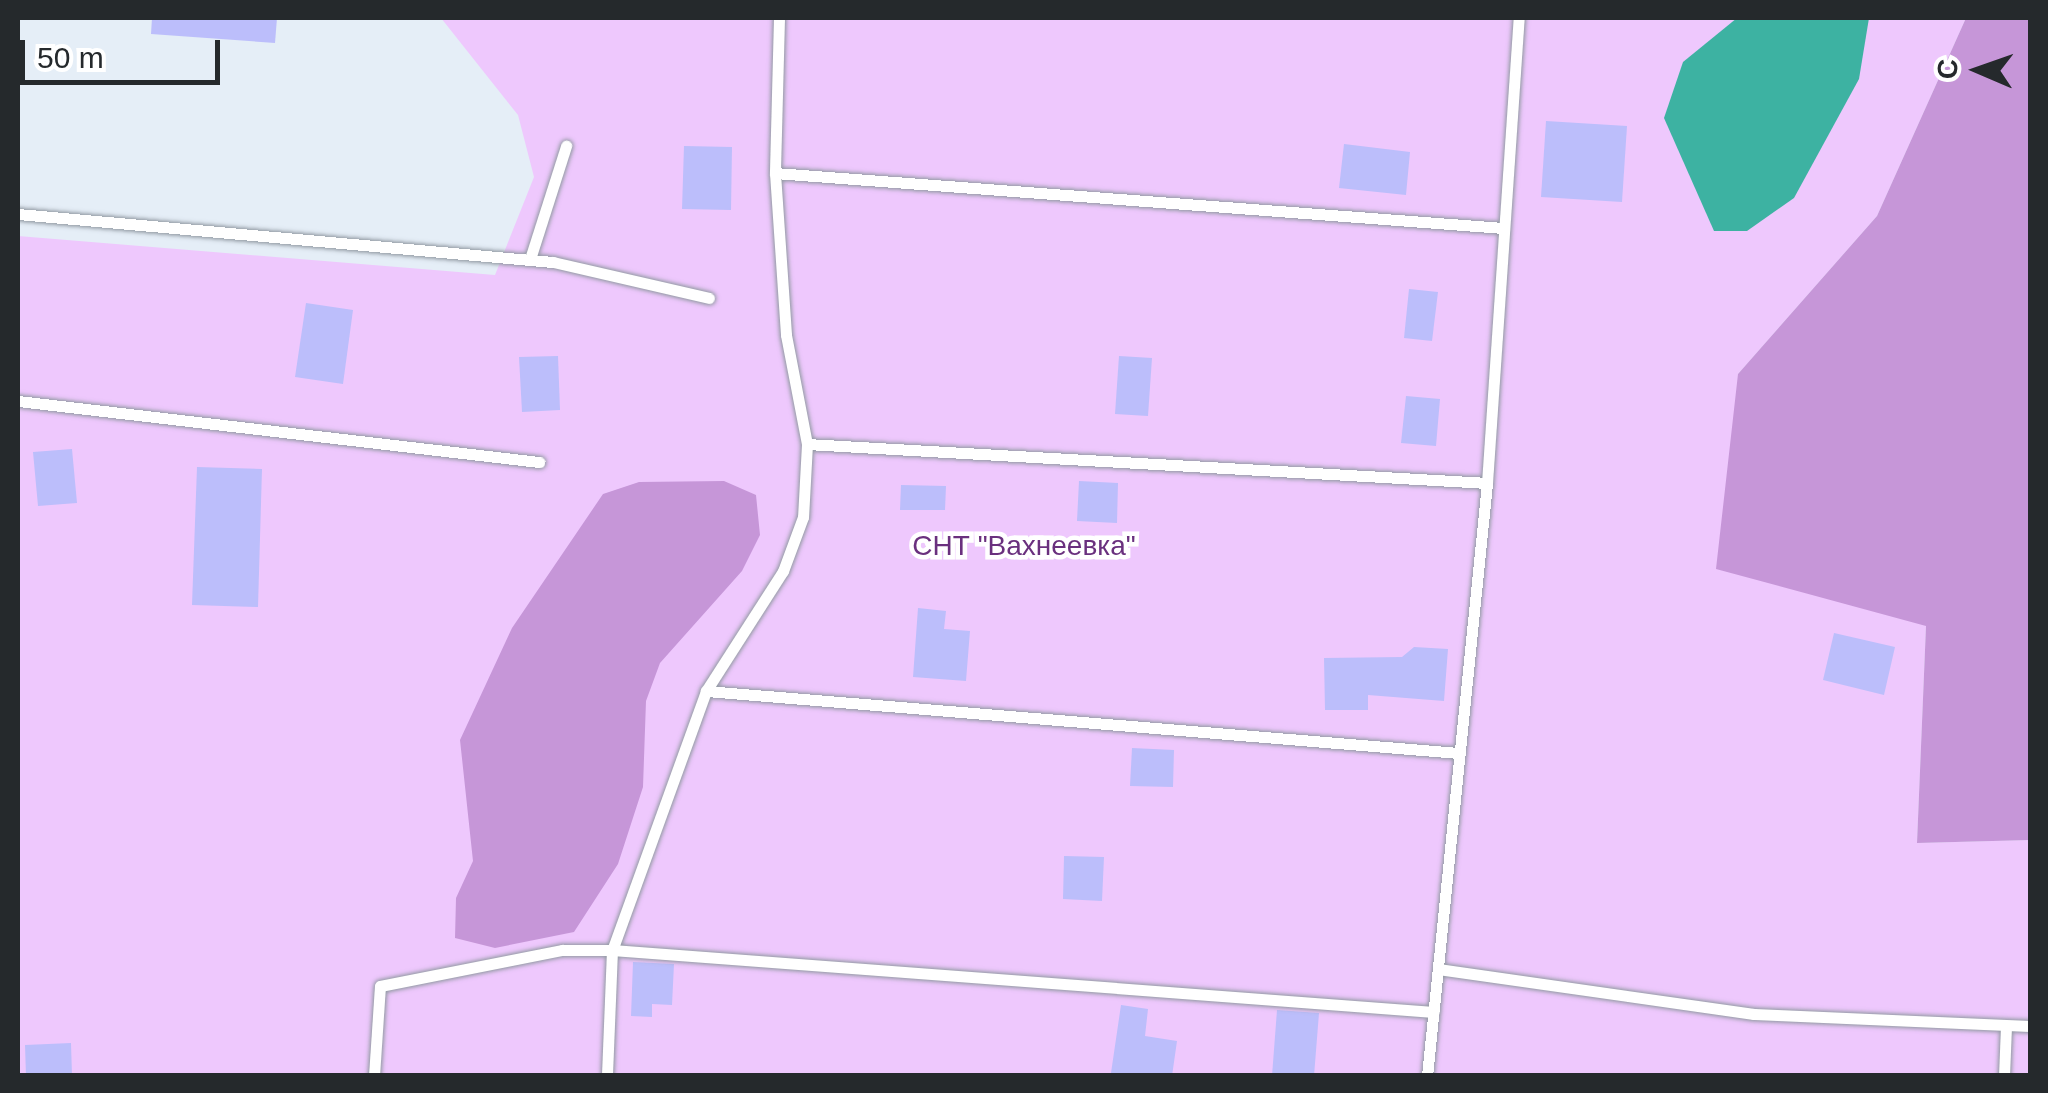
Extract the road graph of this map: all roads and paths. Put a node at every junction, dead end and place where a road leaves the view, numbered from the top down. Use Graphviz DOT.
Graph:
graph roads {
  1 [pos="779,18"];
  2 [pos="1520,18"];
  3 [pos="566,146"];
  4 [pos="775,172"];
  5 [pos="18,214"];
  6 [pos="1502,228"];
  7 [pos="530,260"];
  8 [pos="709,298"];
  9 [pos="18,402"];
  10 [pos="807,444"];
  11 [pos="539,462"];
  12 [pos="1487,483"];
  13 [pos="706,691"];
  14 [pos="1458,754"];
  15 [pos="612,950"];
  16 [pos="1438,969"];
  17 [pos="1434,1012"];
  18 [pos="2006,1026"];
  19 [pos="2030,1026"];
  20 [pos="374,1076"];
  21 [pos="607,1076"];
  22 [pos="1427,1076"];
  23 [pos="2004,1076"];
  1 -- 4 [label="lane"];
  2 -- 6 [label="lane"];
  3 -- 7 [label="lane"];
  4 -- 6 [label="lane"];
  4 -- 10 [label="lane"];
  5 -- 7 [label="lane"];
  6 -- 12 [label="lane"];
  7 -- 8 [label="lane"];
  9 -- 11 [label="lane"];
  10 -- 12 [label="lane"];
  10 -- 13 [label="lane"];
  12 -- 14 [label="lane"];
  13 -- 14 [label="lane"];
  13 -- 15 [label="lane"];
  14 -- 16 [label="lane"];
  15 -- 17 [label="lane"];
  15 -- 20 [label="lane"];
  15 -- 21 [label="lane"];
  16 -- 17 [label="lane"];
  16 -- 18 [label="lane"];
  17 -- 22 [label="lane"];
  18 -- 19 [label="lane"];
  18 -- 23 [label="lane"];
}
